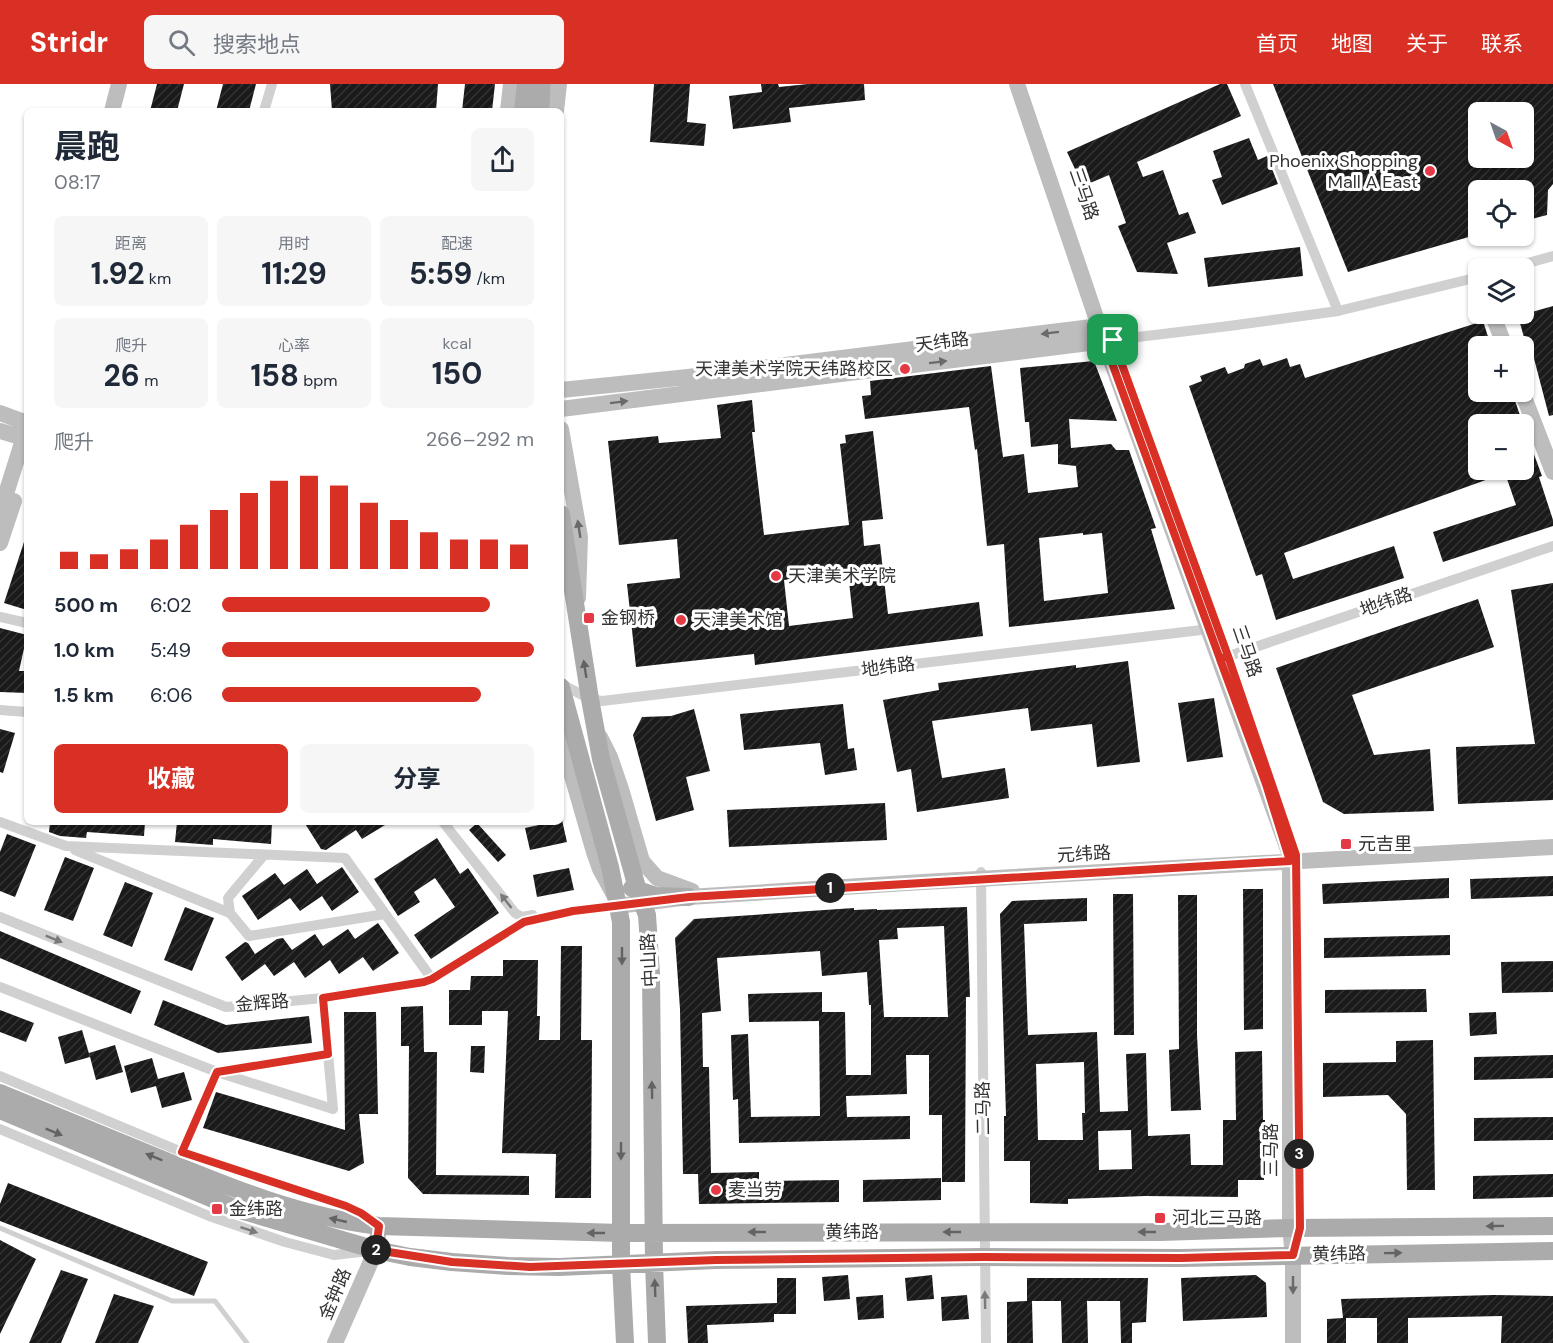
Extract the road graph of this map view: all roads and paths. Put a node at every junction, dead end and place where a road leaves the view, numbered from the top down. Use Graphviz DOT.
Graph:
graph roads {
  1 [pos="119,84"];
  2 [pos="128,84"];
  3 [pos="272,84"];
  4 [pos="511,84"];
  5 [pos="526,84"];
  6 [pos="542,84"];
  7 [pos="559,84"];
  8 [pos="1017,84"];
  9 [pos="1024,84"];
  10 [pos="1245,84"];
  11 [pos="113,108"];
  12 [pos="122,108"];
  13 [pos="265,108"];
  14 [pos="508,108"];
  15 [pos="523,108"];
  16 [pos="540,108"];
  17 [pos="556,108"];
  18 [pos="1553,256"];
  19 [pos="1534,261"];
  20 [pos="1468,280"];
  21 [pos="1338,310"];
  22 [pos="1106,333"];
  23 [pos="564,390"];
  24 [pos="1526,402"];
  25 [pos="564,409"];
  26 [pos="0,413"];
  27 [pos="0,431"];
  28 [pos="24,431"];
  29 [pos="24,432"];
  30 [pos="24,438"];
  31 [pos="564,446"];
  32 [pos="24,468"];
  33 [pos="1553,472"];
  34 [pos="0,513"];
  35 [pos="564,532"];
  36 [pos="0,543"];
  37 [pos="1553,546"];
  38 [pos="577,608"];
  39 [pos="0,616"];
  40 [pos="24,622"];
  41 [pos="1214,628"];
  42 [pos="1224,657"];
  43 [pos="564,686"];
  44 [pos="564,696"];
  45 [pos="590,699"];
  46 [pos="0,710"];
  47 [pos="24,712"];
  48 [pos="595,727"];
  49 [pos="564,748"];
  50 [pos="0,822"];
  51 [pos="445,825"];
  52 [pos="1553,840"];
  53 [pos="66,846"];
  54 [pos="1553,847"];
  55 [pos="264,855"];
  56 [pos="1290,862"];
  57 [pos="610,867"];
  58 [pos="981,876"];
  59 [pos="691,894"];
  60 [pos="642,896"];
  61 [pos="617,902"];
  62 [pos="230,913"];
  63 [pos="385,914"];
  64 [pos="0,917"];
  65 [pos="432,979"];
  66 [pos="0,987"];
  67 [pos="323,998"];
  68 [pos="328,1054"];
  69 [pos="217,1072"];
  70 [pos="0,1076"];
  71 [pos="0,1093"];
  72 [pos="0,1110"];
  73 [pos="0,1130"];
  74 [pos="182,1152"];
  75 [pos="379,1226"];
  76 [pos="1553,1226"];
  77 [pos="0,1228"];
  78 [pos="1295,1228"];
  79 [pos="984,1232"];
  80 [pos="621,1233"];
  81 [pos="654,1233"];
  82 [pos="376,1250"];
  83 [pos="1553,1251"];
  84 [pos="1293,1255"];
  85 [pos="984,1257"];
  86 [pos="654,1263"];
  87 [pos="621,1265"];
  88 [pos="247,1343"];
  89 [pos="335,1343"];
  90 [pos="625,1343"];
  91 [pos="657,1343"];
  92 [pos="986,1343"];
  93 [pos="1293,1343"];
  1 -- 11 [label="street"];
  2 -- 12 [label="street"];
  3 -- 13 [label="street"];
  4 -- 14 [label="street"];
  5 -- 15 [label="main road"];
  6 -- 16 [label="main road"];
  7 -- 17 [label="street"];
  8 -- 22 [label="street, 三马路"];
  9 -- 22 [label="street, 三马路"];
  10 -- 21 [label="street"];
  18 -- 19 [label="street"];
  20 -- 21 [label="street"];
  21 -- 22 [label="street"];
  22 -- 23 [label="street, 天纬路, one-way"];
  25 -- 22 [label="street, 天纬路, one-way"];
  22 -- 41 [label="street, 三马路"];
  24 -- 33 [label="street"];
  26 -- 28 [label="street"];
  27 -- 29 [label="street"];
  30 -- 34 [label="street"];
  38 -- 31 [label="street, one-way"];
  32 -- 36 [label="street"];
  35 -- 38 [label="main road, 中山路"];
  37 -- 42 [label="street, 地纬路"];
  45 -- 38 [label="main road, 中山路, one-way"];
  39 -- 40 [label="street"];
  41 -- 42 [label="street, 三马路"];
  41 -- 45 [label="street, 地纬路"];
  42 -- 56 [label="street, 三马路"];
  43 -- 45 [label="street, 地纬路"];
  44 -- 57 [label="main road, 中山路"];
  45 -- 48 [label="main road, 中山路"];
  46 -- 47 [label="street"];
  48 -- 59 [label="street"];
  48 -- 60 [label="main road, 中山路"];
  49 -- 61 [label="street"];
  50 -- 53 [label="street"];
  61 -- 51 [label="street, one-way"];
  52 -- 56 [label="street, 元纬路"];
  53 -- 55 [label="street"];
  53 -- 62 [label="street"];
  54 -- 56 [label="street, 元纬路"];
  55 -- 62 [label="street"];
  55 -- 63 [label="street"];
  56 -- 58 [label="street, 元纬路"];
  56 -- 78 [label="street, 三马路"];
  57 -- 60 [label="main road"];
  57 -- 61 [label="main road, 中山路"];
  58 -- 59 [label="street, 元纬路"];
  58 -- 79 [label="street, 二马路"];
  59 -- 60 [label="main road"];
  60 -- 61 [label="street"];
  81 -- 60 [label="main road, 中山路, one-way"];
  61 -- 65 [label="street, 金辉路"];
  61 -- 80 [label="main road, 中山路, one-way"];
  62 -- 63 [label="street"];
  63 -- 65 [label="street"];
  64 -- 67 [label="street, 金辉路, one-way"];
  65 -- 67 [label="street, 金辉路"];
  66 -- 69 [label="street"];
  67 -- 68 [label="street"];
  68 -- 69 [label="street"];
  68 -- 69 [label="street"];
  69 -- 74 [label="street"];
  70 -- 74 [label="street"];
  75 -- 71 [label="main road, one-way"];
  72 -- 82 [label="main road, one-way"];
  73 -- 82 [label="street, one-way"];
  74 -- 75 [label="street"];
  80 -- 75 [label="main road, one-way"];
  75 -- 82 [label="street, 金钟路"];
  76 -- 78 [label="main road, 黄纬路, one-way"];
  77 -- 88 [label="lane"];
  78 -- 79 [label="main road, 黄纬路, one-way"];
  78 -- 84 [label="street, 三马路"];
  79 -- 81 [label="main road, 黄纬路, one-way"];
  79 -- 85 [label="street, 二马路"];
  80 -- 81 [label="main road"];
  80 -- 87 [label="main road, 中山路"];
  81 -- 86 [label="main road, 中山路"];
  82 -- 87 [label="main road"];
  82 -- 89 [label="street, 金钟路"];
  84 -- 83 [label="main road, 黄纬路, one-way"];
  84 -- 85 [label="main road, 黄纬路"];
  84 -- 93 [label="street, 三马路, one-way"];
  85 -- 86 [label="main road, 黄纬路"];
  92 -- 85 [label="street, 二马路, one-way"];
  86 -- 87 [label="main road, 黄纬路"];
  91 -- 86 [label="main road, 中山路, one-way"];
  87 -- 90 [label="main road, 中山路"];
}
